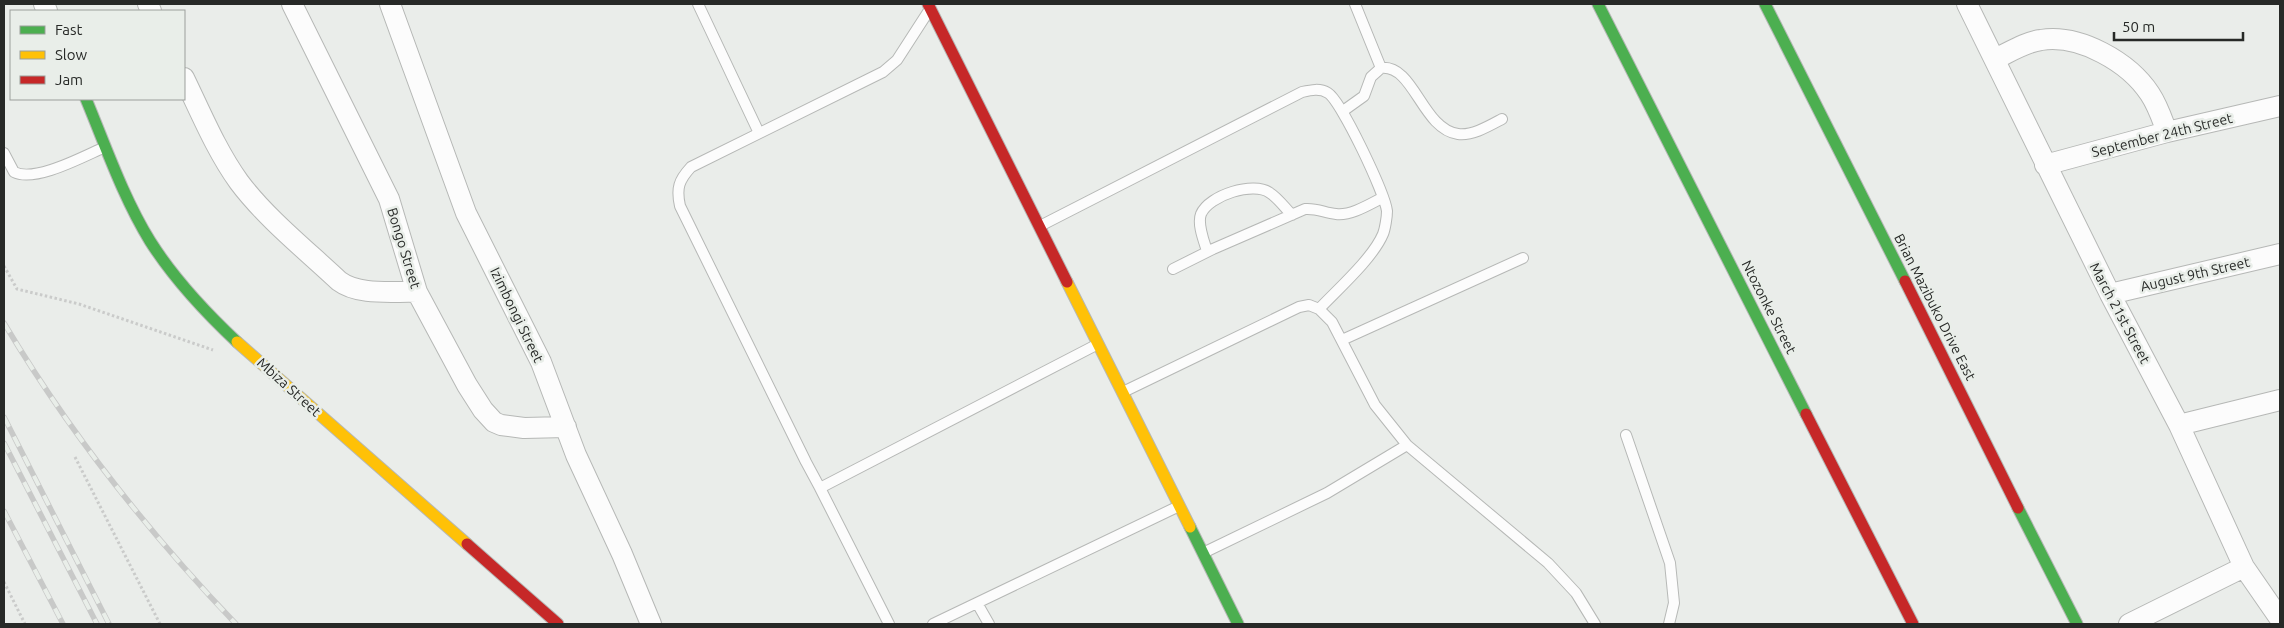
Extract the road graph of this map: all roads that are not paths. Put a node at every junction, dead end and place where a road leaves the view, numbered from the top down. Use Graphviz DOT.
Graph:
graph roads {
  1 [pos="292,4"];
  2 [pos="390,4"];
  3 [pos="698,4"];
  4 [pos="1354,4"];
  5 [pos="1598,4"];
  6 [pos="1765,4"];
  7 [pos="1967,4"];
  8 [pos="931,5"];
  9 [pos="1996,59"];
  10 [pos="1381,68"];
  11 [pos="185,80"];
  12 [pos="86,100"];
  13 [pos="2280,106"];
  14 [pos="1343,111"];
  15 [pos="1502,119"];
  16 [pos="2166,132"];
  17 [pos="758,134"];
  18 [pos="106,146"];
  19 [pos="4,152"];
  20 [pos="2045,165"];
  21 [pos="1382,198"];
  22 [pos="1292,215"];
  23 [pos="1040,226"];
  24 [pos="1207,251"];
  25 [pos="2280,254"];
  26 [pos="1523,258"];
  27 [pos="1173,269"];
  28 [pos="417,292"];
  29 [pos="2110,294"];
  30 [pos="1319,309"];
  31 [pos="1342,340"];
  32 [pos="1098,344"];
  33 [pos="1123,392"];
  34 [pos="2280,400"];
  35 [pos="2179,425"];
  36 [pos="566,427"];
  37 [pos="1626,434"];
  38 [pos="1407,445"];
  39 [pos="820,488"];
  40 [pos="1179,506"];
  41 [pos="1203,553"];
  42 [pos="2244,567"];
  43 [pos="977,603"];
  44 [pos="2280,619"];
  45 [pos="558,624"];
  46 [pos="651,624"];
  47 [pos="889,624"];
  48 [pos="932,624"];
  49 [pos="989,624"];
  50 [pos="1238,624"];
  51 [pos="1595,624"];
  52 [pos="1669,624"];
  53 [pos="1913,624"];
  54 [pos="2077,624"];
  55 [pos="2130,624"];
  1 -- 28 [label="street, Bongo Street"];
  2 -- 36 [label="street, Izimbongi Street"];
  3 -- 17 [label="lane"];
  4 -- 10 [label="lane"];
  5 -- 53 [label="street, Ntozonke Street"];
  6 -- 54 [label="street, Brian Mazibuko Drive East"];
  7 -- 9 [label="street, March 21st Street"];
  8 -- 17 [label="lane"];
  8 -- 23 [label="street"];
  9 -- 16 [label="street"];
  9 -- 20 [label="street, March 21st Street"];
  10 -- 14 [label="lane"];
  10 -- 15 [label="lane"];
  11 -- 28 [label="street"];
  12 -- 18 [label="street, Mbiza Street"];
  13 -- 16 [label="street, September 24th Street"];
  14 -- 21 [label="lane"];
  14 -- 23 [label="lane"];
  16 -- 20 [label="street, September 24th Street"];
  17 -- 39 [label="lane"];
  18 -- 19 [label="lane"];
  18 -- 45 [label="street, Mbiza Street"];
  20 -- 29 [label="street, March 21st Street"];
  21 -- 22 [label="lane"];
  21 -- 30 [label="lane"];
  22 -- 24 [label="lane"];
  22 -- 24 [label="lane"];
  23 -- 32 [label="street"];
  24 -- 27 [label="lane"];
  25 -- 29 [label="street, August 9th Street"];
  26 -- 31 [label="lane"];
  28 -- 36 [label="street, Bongo Street"];
  29 -- 35 [label="street, March 21st Street"];
  30 -- 31 [label="lane"];
  30 -- 33 [label="lane"];
  31 -- 38 [label="lane"];
  32 -- 33 [label="street"];
  32 -- 39 [label="lane"];
  33 -- 40 [label="street"];
  34 -- 35 [label="street"];
  35 -- 42 [label="street, March 21st Street"];
  36 -- 46 [label="street, Izimbongi Street"];
  37 -- 52 [label="lane"];
  38 -- 41 [label="lane"];
  38 -- 51 [label="lane"];
  39 -- 47 [label="lane"];
  40 -- 41 [label="street"];
  40 -- 43 [label="lane"];
  41 -- 50 [label="street"];
  42 -- 44 [label="street, March 21st Street"];
  42 -- 55 [label="street"];
  43 -- 48 [label="lane"];
  43 -- 49 [label="lane"];
}
